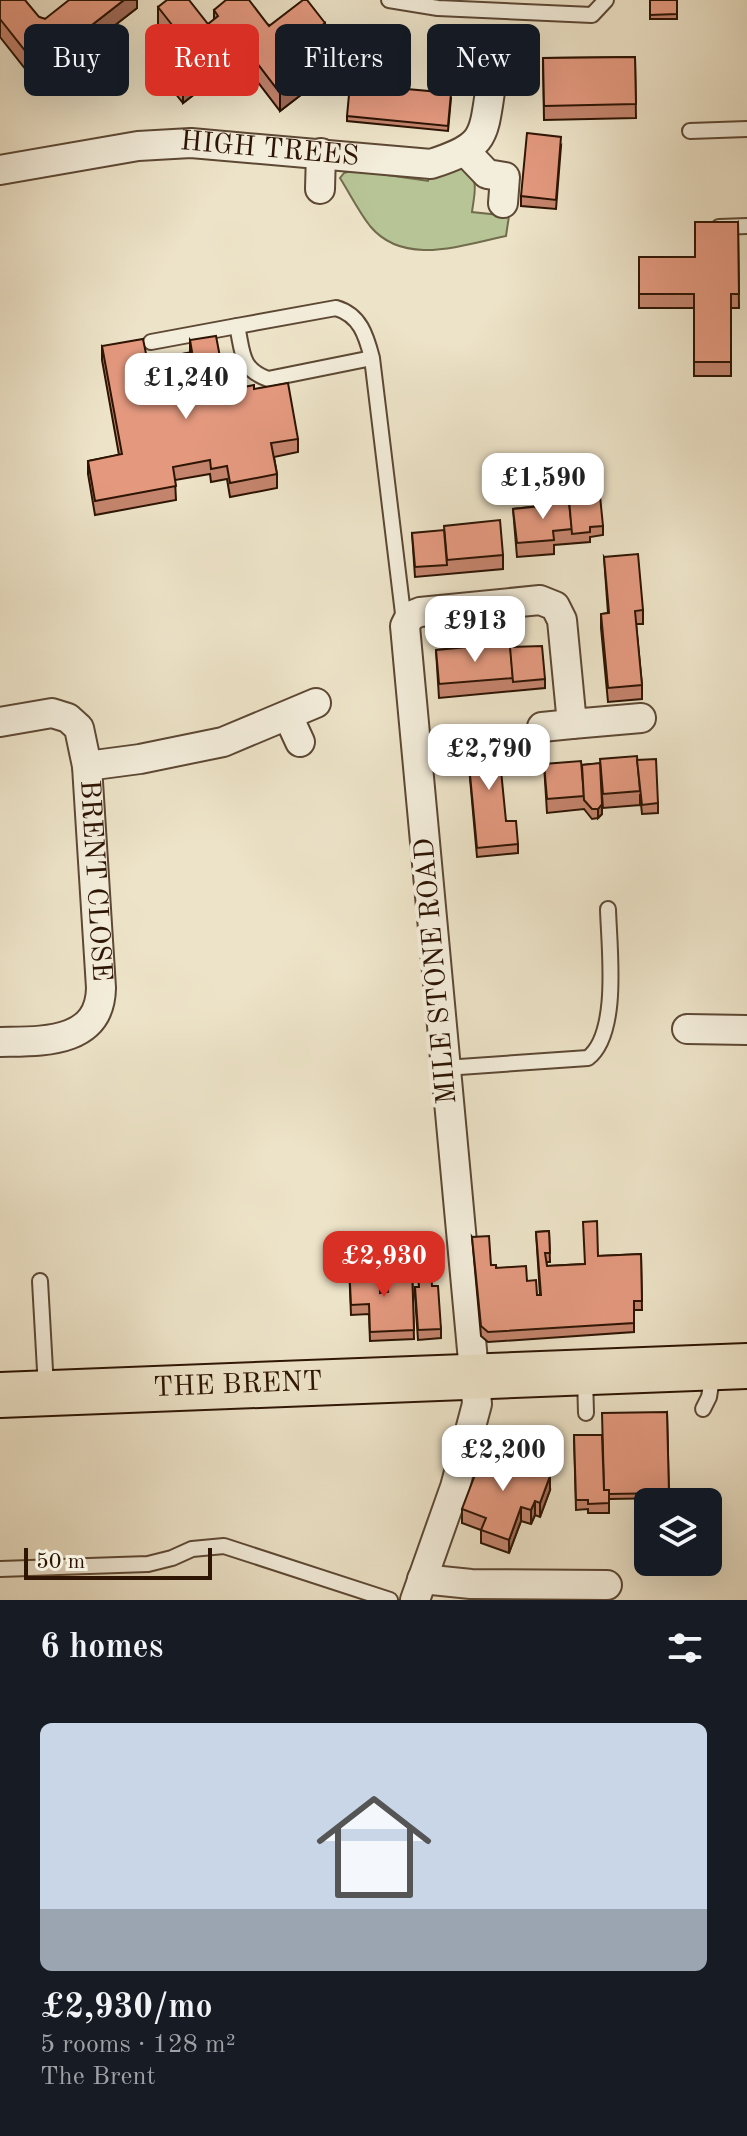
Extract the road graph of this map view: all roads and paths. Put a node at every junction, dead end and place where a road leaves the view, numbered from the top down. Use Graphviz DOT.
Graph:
graph roads {
  1 [pos="389,0"];
  2 [pos="606,0"];
  3 [pos="438,4"];
  4 [pos="489,96"];
  5 [pos="747,129"];
  6 [pos="690,131"];
  7 [pos="465,151"];
  8 [pos="321,153"];
  9 [pos="0,170"];
  10 [pos="320,189"];
  11 [pos="503,203"];
  12 [pos="747,226"];
  13 [pos="699,227"];
  14 [pos="237,326"];
  15 [pos="151,342"];
  16 [pos="372,358"];
  17 [pos="405,626"];
  18 [pos="316,703"];
  19 [pos="288,716"];
  20 [pos="641,718"];
  21 [pos="0,722"];
  22 [pos="572,724"];
  23 [pos="542,727"];
  24 [pos="300,742"];
  25 [pos="87,766"];
  26 [pos="608,909"];
  27 [pos="687,1029"];
  28 [pos="747,1030"];
  29 [pos="0,1042"];
  30 [pos="445,1068"];
  31 [pos="40,1281"];
  32 [pos="730,1367"];
  33 [pos="476,1376"];
  34 [pos="46,1393"];
  35 [pos="0,1395"];
  36 [pos="703,1409"];
  37 [pos="0,1569"];
  38 [pos="607,1585"];
  39 [pos="418,1589"];
  40 [pos="390,1600"];
  1 -- 3 [label="lane"];
  2 -- 3 [label="lane"];
  4 -- 7 [label="street"];
  5 -- 6 [label="lane"];
  7 -- 8 [label="street, HIGH TREES"];
  7 -- 11 [label="street"];
  8 -- 9 [label="street, HIGH TREES"];
  8 -- 10 [label="street"];
  12 -- 13 [label="lane"];
  14 -- 15 [label="lane"];
  14 -- 16 [label="lane"];
  14 -- 16 [label="lane"];
  16 -- 17 [label="lane"];
  17 -- 22 [label="street"];
  17 -- 30 [label="street, MILE STONE ROAD"];
  18 -- 19 [label="street"];
  19 -- 24 [label="street"];
  19 -- 25 [label="street"];
  20 -- 22 [label="street"];
  21 -- 25 [label="street, BRENT CLOSE"];
  22 -- 23 [label="street"];
  25 -- 29 [label="street, BRENT CLOSE"];
  26 -- 30 [label="lane"];
  27 -- 28 [label="street"];
  30 -- 33 [label="street, MILE STONE ROAD"];
  31 -- 34 [label="lane"];
  32 -- 33 [label="main road, THE BRENT"];
  32 -- 36 [label="lane"];
  33 -- 34 [label="main road, THE BRENT"];
  33 -- 39 [label="street, MILE STONE ROAD"];
  34 -- 35 [label="main road, THE BRENT"];
  37 -- 40 [label="lane"];
  38 -- 39 [label="street"];
}
